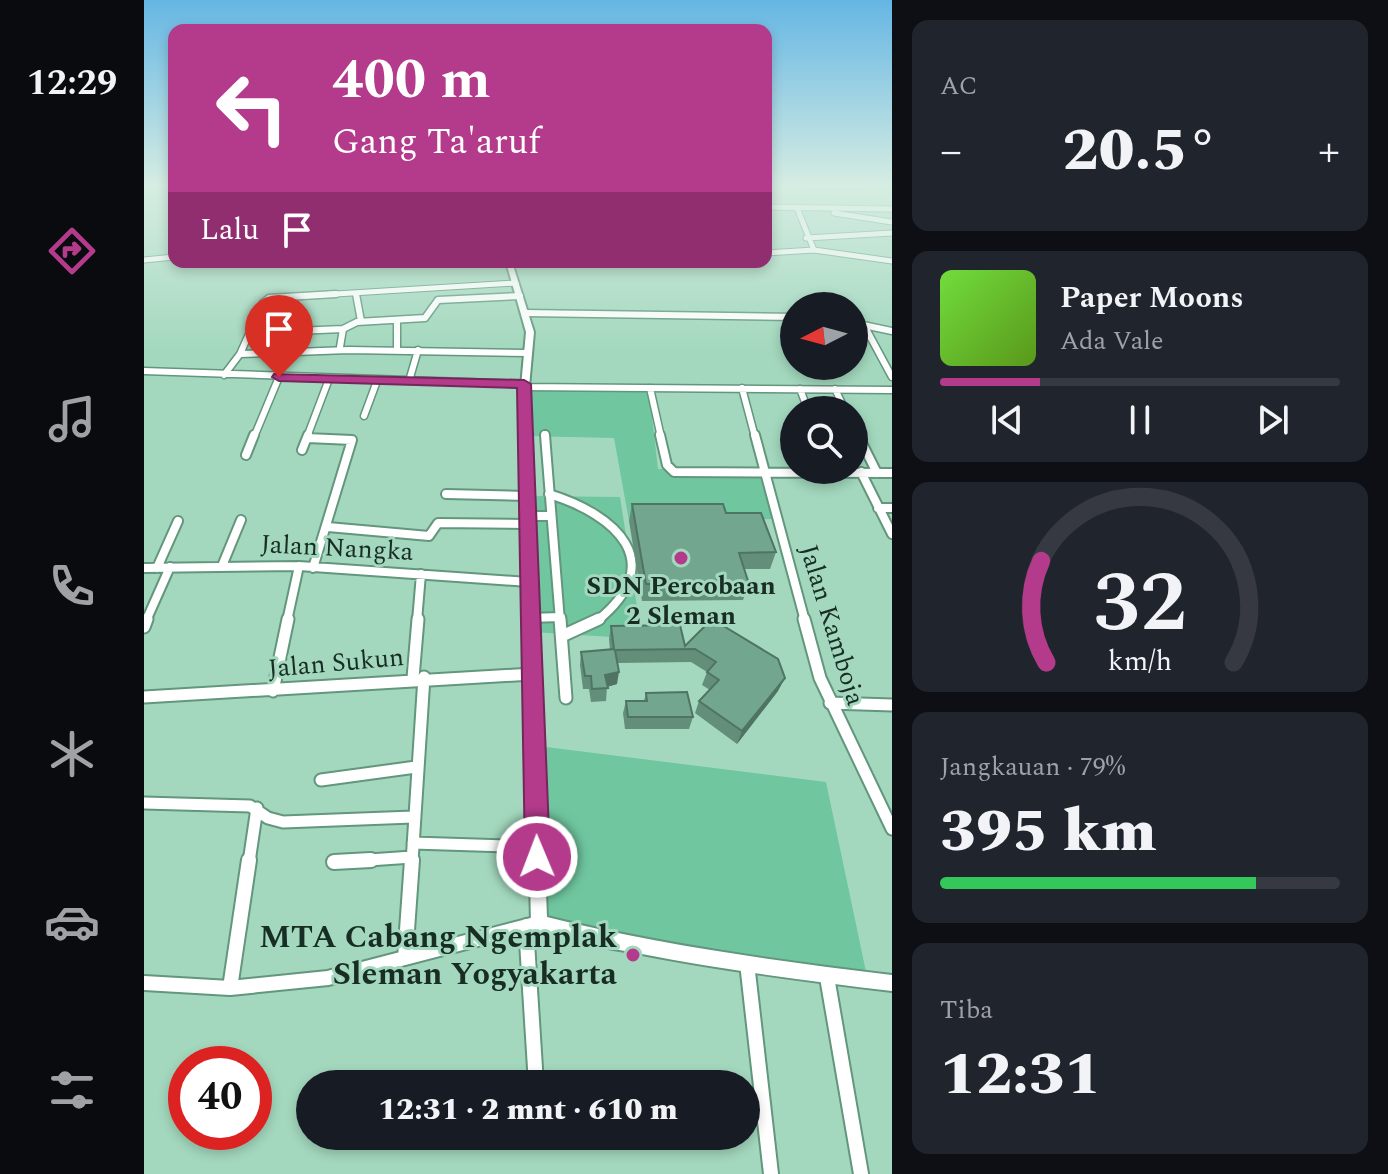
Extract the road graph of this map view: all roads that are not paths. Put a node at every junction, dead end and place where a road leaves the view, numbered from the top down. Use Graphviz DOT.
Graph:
graph roads {
  1 [pos="809,242"];
  2 [pos="814,250"];
  3 [pos="772,253"];
  4 [pos="168,258"];
  5 [pos="144,260"];
  6 [pos="892,261"];
  7 [pos="511,268"];
  8 [pos="516,283"];
  9 [pos="356,293"];
  10 [pos="520,296"];
  11 [pos="526,313"];
  12 [pos="780,317"];
  13 [pos="397,320"];
  14 [pos="361,321"];
  15 [pos="868,327"];
  16 [pos="343,329"];
  17 [pos="892,331"];
  18 [pos="250,333"];
  19 [pos="868,333"];
  20 [pos="340,347"];
  21 [pos="397,348"];
  22 [pos="418,350"];
  23 [pos="529,353"];
  24 [pos="240,354"];
  25 [pos="144,371"];
  26 [pos="224,375"];
  27 [pos="279,377"];
  28 [pos="892,377"];
  29 [pos="329,379"];
  30 [pos="377,381"];
  31 [pos="409,381"];
  32 [pos="524,386"];
  33 [pos="650,388"];
  34 [pos="742,388"];
  35 [pos="800,389"];
  36 [pos="835,389"];
  37 [pos="891,391"];
  38 [pos="803,396"];
  39 [pos="838,396"];
  40 [pos="364,416"];
  41 [pos="545,434"];
  42 [pos="307,438"];
  43 [pos="302,450"];
  44 [pos="246,455"];
  45 [pos="868,455"];
  46 [pos="868,472"];
  47 [pos="766,473"];
  48 [pos="780,473"];
  49 [pos="877,473"];
  50 [pos="892,473"];
  51 [pos="867,484"];
  52 [pos="446,494"];
  53 [pos="549,494"];
  54 [pos="526,496"];
  55 [pos="878,508"];
  56 [pos="892,508"];
  57 [pos="551,516"];
  58 [pos="241,520"];
  59 [pos="527,520"];
  60 [pos="178,521"];
  61 [pos="328,527"];
  62 [pos="892,534"];
  63 [pos="222,566"];
  64 [pos="299,566"];
  65 [pos="170,567"];
  66 [pos="144,568"];
  67 [pos="157,568"];
  68 [pos="313,568"];
  69 [pos="421,574"];
  70 [pos="528,582"];
  71 [pos="561,617"];
  72 [pos="529,618"];
  73 [pos="144,627"];
  74 [pos="562,636"];
  75 [pos="532,674"];
  76 [pos="419,678"];
  77 [pos="273,691"];
  78 [pos="144,697"];
  79 [pos="566,698"];
  80 [pos="830,703"];
  81 [pos="892,705"];
  82 [pos="416,767"];
  83 [pos="321,780"];
  84 [pos="144,803"];
  85 [pos="257,808"];
  86 [pos="413,817"];
  87 [pos="892,829"];
  88 [pos="413,843"];
  89 [pos="412,857"];
  90 [pos="537,857"];
  91 [pos="334,862"];
  92 [pos="532,924"];
  93 [pos="405,958"];
  94 [pos="747,963"];
  95 [pos="827,977"];
  96 [pos="144,983"];
  97 [pos="892,983"];
  98 [pos="230,988"];
  99 [pos="536,1070"];
  100 [pos="771,1174"];
  101 [pos="861,1174"];
  1 -- 2 [label="street"];
  2 -- 3 [label="street"];
  2 -- 6 [label="street"];
  4 -- 5 [label="street"];
  7 -- 8 [label="street"];
  8 -- 9 [label="street"];
  8 -- 10 [label="street"];
  9 -- 14 [label="street"];
  9 -- 18 [label="street"];
  10 -- 11 [label="street"];
  10 -- 13 [label="street"];
  11 -- 12 [label="street"];
  11 -- 23 [label="street"];
  13 -- 14 [label="street"];
  13 -- 21 [label="street"];
  14 -- 16 [label="street"];
  15 -- 17 [label="street"];
  16 -- 18 [label="street"];
  16 -- 20 [label="street"];
  18 -- 24 [label="street"];
  19 -- 28 [label="street"];
  20 -- 21 [label="street"];
  20 -- 24 [label="street"];
  21 -- 22 [label="street"];
  22 -- 23 [label="street"];
  22 -- 31 [label="street"];
  23 -- 32 [label="street"];
  24 -- 26 [label="street"];
  25 -- 26 [label="street"];
  26 -- 27 [label="street"];
  27 -- 29 [label="street"];
  27 -- 44 [label="street"];
  29 -- 30 [label="street"];
  29 -- 42 [label="street"];
  30 -- 31 [label="street"];
  30 -- 40 [label="street"];
  31 -- 32 [label="street"];
  32 -- 33 [label="street"];
  32 -- 54 [label="street"];
  33 -- 34 [label="street"];
  33 -- 47 [label="street"];
  34 -- 35 [label="street"];
  34 -- 47 [label="street, Jalan Kamboja"];
  35 -- 36 [label="street"];
  35 -- 38 [label="street"];
  36 -- 37 [label="street"];
  36 -- 39 [label="street"];
  41 -- 53 [label="street"];
  42 -- 43 [label="street"];
  42 -- 61 [label="street"];
  45 -- 49 [label="street"];
  46 -- 49 [label="street"];
  47 -- 48 [label="street"];
  47 -- 80 [label="street, Jalan Kamboja"];
  49 -- 50 [label="street"];
  51 -- 55 [label="street"];
  52 -- 54 [label="street"];
  53 -- 57 [label="street"];
  53 -- 74 [label="street"];
  54 -- 59 [label="street"];
  55 -- 56 [label="street"];
  55 -- 62 [label="street"];
  57 -- 59 [label="street"];
  57 -- 71 [label="street"];
  58 -- 63 [label="street"];
  59 -- 61 [label="street"];
  59 -- 70 [label="street"];
  60 -- 67 [label="street"];
  61 -- 68 [label="street"];
  63 -- 64 [label="street, Jalan Nangka"];
  63 -- 65 [label="street, Jalan Nangka"];
  64 -- 68 [label="street, Jalan Nangka"];
  64 -- 77 [label="street"];
  65 -- 67 [label="street, Jalan Nangka"];
  65 -- 73 [label="street"];
  66 -- 67 [label="street, Jalan Nangka"];
  68 -- 69 [label="street, Jalan Nangka"];
  69 -- 70 [label="street, Jalan Nangka"];
  69 -- 76 [label="street"];
  70 -- 72 [label="street"];
  71 -- 72 [label="street"];
  71 -- 74 [label="street"];
  72 -- 75 [label="street"];
  74 -- 79 [label="street"];
  75 -- 76 [label="street, Jalan Sukun"];
  75 -- 90 [label="street"];
  76 -- 77 [label="street, Jalan Sukun"];
  76 -- 82 [label="street"];
  77 -- 78 [label="street, Jalan Sukun"];
  80 -- 81 [label="street"];
  80 -- 87 [label="street, Jalan Kamboja"];
  82 -- 83 [label="street"];
  82 -- 86 [label="street"];
  84 -- 85 [label="street"];
  85 -- 86 [label="street"];
  85 -- 98 [label="street"];
  86 -- 88 [label="street"];
  88 -- 89 [label="street"];
  88 -- 90 [label="street"];
  89 -- 91 [label="street"];
  89 -- 93 [label="street"];
  90 -- 92 [label="street"];
  92 -- 93 [label="street"];
  92 -- 94 [label="street"];
  92 -- 99 [label="street"];
  93 -- 98 [label="street"];
  94 -- 95 [label="street"];
  94 -- 100 [label="street"];
  95 -- 97 [label="street"];
  95 -- 101 [label="street"];
  96 -- 98 [label="street"];
}
